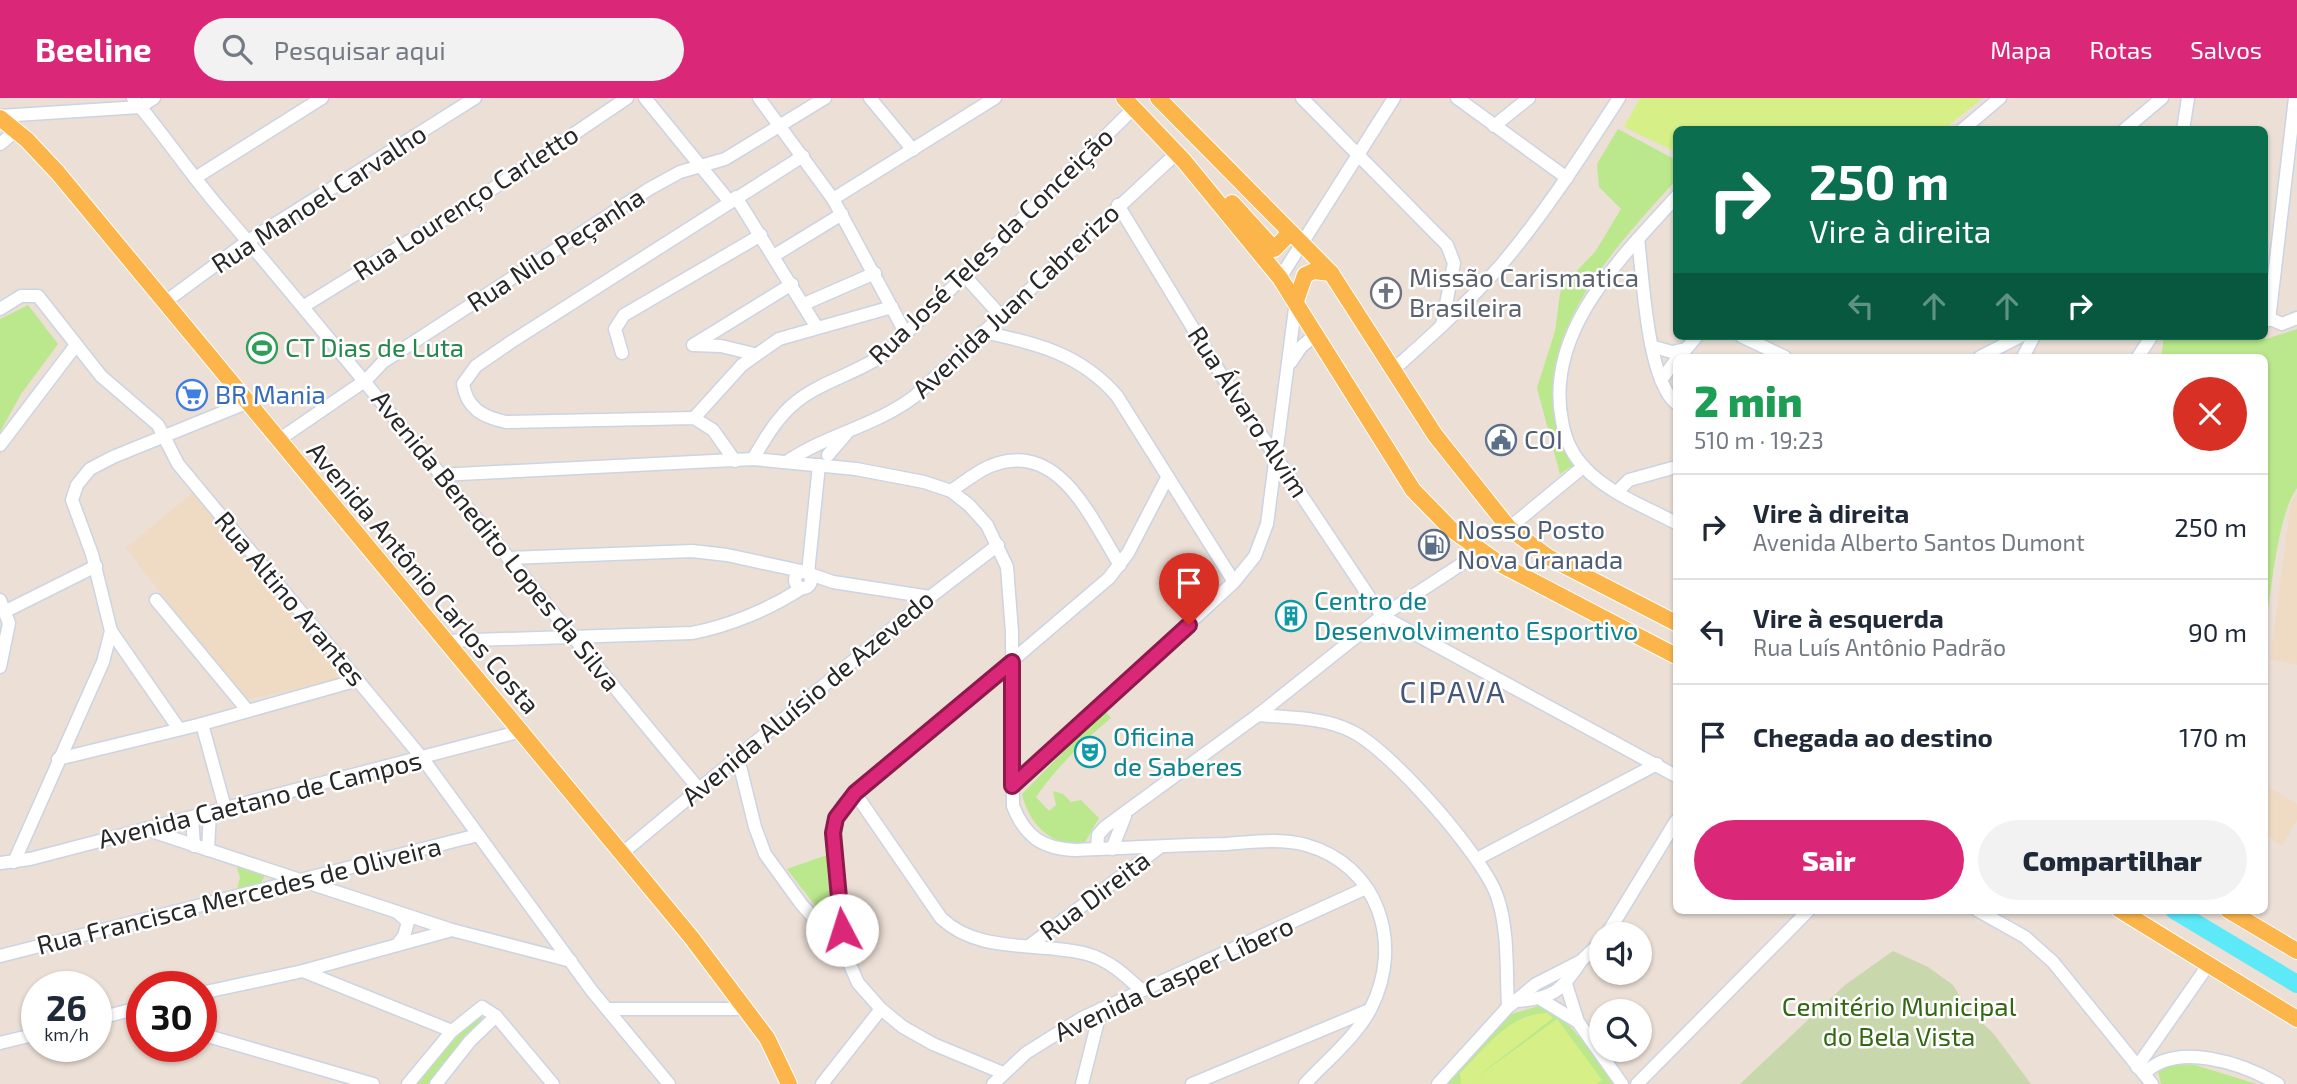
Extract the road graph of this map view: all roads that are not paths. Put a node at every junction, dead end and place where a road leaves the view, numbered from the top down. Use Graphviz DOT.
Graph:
graph roads {
  1 [pos="154,98"];
  2 [pos="323,98"];
  3 [pos="475,98"];
  4 [pos="627,98"];
  5 [pos="645,98"];
  6 [pos="759,98"];
  7 [pos="825,98"];
  8 [pos="870,98"];
  9 [pos="995,98"];
  10 [pos="1158,98"];
  11 [pos="1302,98"];
  12 [pos="1394,98"];
  13 [pos="1457,98"];
  14 [pos="1529,98"];
  15 [pos="1619,98"];
  16 [pos="2000,98"];
  17 [pos="2162,98"];
  18 [pos="2188,98"];
  19 [pos="2295,98"];
  20 [pos="136,102"];
  21 [pos="1129,103"];
  22 [pos="0,117"];
  23 [pos="781,126"];
  24 [pos="1494,126"];
  25 [pos="1967,126"];
  26 [pos="2129,126"];
  27 [pos="2184,126"];
  28 [pos="16,131"];
  29 [pos="0,144"];
  30 [pos="913,150"];
  31 [pos="1357,154"];
  32 [pos="803,156"];
  33 [pos="1180,157"];
  34 [pos="702,166"];
  35 [pos="195,178"];
  36 [pos="1567,178"];
  37 [pos="733,199"];
  38 [pos="833,199"];
  39 [pos="1673,200"];
  40 [pos="1118,205"];
  41 [pos="842,214"];
  42 [pos="761,235"];
  43 [pos="1296,238"];
  44 [pos="1638,239"];
  45 [pos="248,241"];
  46 [pos="775,255"];
  47 [pos="875,272"];
  48 [pos="1331,273"];
  49 [pos="963,274"];
  50 [pos="1280,278"];
  51 [pos="792,284"];
  52 [pos="1296,301"];
  53 [pos="164,302"];
  54 [pos="804,303"];
  55 [pos="304,306"];
  56 [pos="892,307"];
  57 [pos="0,309"];
  58 [pos="2268,310"];
  59 [pos="1000,315"];
  60 [pos="2268,318"];
  61 [pos="2297,318"];
  62 [pos="816,326"];
  63 [pos="1442,326"];
  64 [pos="983,332"];
  65 [pos="906,334"];
  66 [pos="1316,334"];
  67 [pos="1694,340"];
  68 [pos="1749,340"];
  69 [pos="2013,340"];
  70 [pos="76,345"];
  71 [pos="1654,347"];
  72 [pos="622,353"];
  73 [pos="754,354"];
  74 [pos="1678,354"];
  75 [pos="1682,354"];
  76 [pos="1779,354"];
  77 [pos="1986,354"];
  78 [pos="1289,365"];
  79 [pos="1673,365"];
  80 [pos="1393,370"];
  81 [pos="366,380"];
  82 [pos="1661,380"];
  83 [pos="1673,398"];
  84 [pos="246,403"];
  85 [pos="694,418"];
  86 [pos="165,434"];
  87 [pos="846,435"];
  88 [pos="277,441"];
  89 [pos="824,441"];
  90 [pos="0,445"];
  91 [pos="809,447"];
  92 [pos="1278,456"];
  93 [pos="753,459"];
  94 [pos="735,461"];
  95 [pos="788,461"];
  96 [pos="825,461"];
  97 [pos="805,463"];
  98 [pos="1583,467"];
  99 [pos="1673,468"];
  100 [pos="439,475"];
  101 [pos="1167,478"];
  102 [pos="951,492"];
  103 [pos="1617,492"];
  104 [pos="1673,521"];
  105 [pos="1509,528"];
  106 [pos="998,545"];
  107 [pos="1480,552"];
  108 [pos="508,558"];
  109 [pos="1120,565"];
  110 [pos="96,566"];
  111 [pos="803,578"];
  112 [pos="1234,582"];
  113 [pos="930,597"];
  114 [pos="156,600"];
  115 [pos="3,605"];
  116 [pos="1382,616"];
  117 [pos="1673,621"];
  118 [pos="111,631"];
  119 [pos="570,636"];
  120 [pos="443,641"];
  121 [pos="1673,654"];
  122 [pos="1012,662"];
  123 [pos="0,667"];
  124 [pos="358,680"];
  125 [pos="248,711"];
  126 [pos="1258,715"];
  127 [pos="202,724"];
  128 [pos="179,729"];
  129 [pos="518,732"];
  130 [pos="738,758"];
  131 [pos="423,759"];
  132 [pos="58,760"];
  133 [pos="1657,764"];
  134 [pos="1673,774"];
  135 [pos="1012,786"];
  136 [pos="699,789"];
  137 [pos="855,793"];
  138 [pos="225,808"];
  139 [pos="210,812"];
  140 [pos="1128,813"];
  141 [pos="192,817"];
  142 [pos="1673,826"];
  143 [pos="145,829"];
  144 [pos="478,835"];
  145 [pos="194,846"];
  146 [pos="1161,847"];
  147 [pos="1097,849"];
  148 [pos="1112,849"];
  149 [pos="208,850"];
  150 [pos="620,855"];
  151 [pos="1477,859"];
  152 [pos="14,862"];
  153 [pos="0,863"];
  154 [pos="305,880"];
  155 [pos="1366,888"];
  156 [pos="393,910"];
  157 [pos="1805,914"];
  158 [pos="1983,914"];
  159 [pos="2127,914"];
  160 [pos="2235,914"];
  161 [pos="1614,922"];
  162 [pos="452,930"];
  163 [pos="397,945"];
  164 [pos="1029,946"];
  165 [pos="844,951"];
  166 [pos="2297,951"];
  167 [pos="1589,953"];
  168 [pos="0,956"];
  169 [pos="571,961"];
  170 [pos="1581,961"];
  171 [pos="2209,964"];
  172 [pos="303,971"];
  173 [pos="1566,984"];
  174 [pos="217,990"];
  175 [pos="1141,990"];
  176 [pos="1542,1000"];
  177 [pos="1512,1004"];
  178 [pos="608,1009"];
  179 [pos="745,1009"];
  180 [pos="881,1009"];
  181 [pos="1101,1009"];
  182 [pos="126,1010"];
  183 [pos="1370,1010"];
  184 [pos="123,1011"];
  185 [pos="126,1012"];
  186 [pos="112,1014"];
  187 [pos="496,1016"];
  188 [pos="2297,1019"];
  189 [pos="1578,1022"];
  190 [pos="452,1031"];
  191 [pos="2161,1035"];
  192 [pos="21,1038"];
  193 [pos="217,1039"];
  194 [pos="0,1043"];
  195 [pos="2166,1061"];
  196 [pos="423,1066"];
  197 [pos="1003,1073"];
  198 [pos="2144,1075"];
  199 [pos="437,1083"];
  200 [pos="373,1084"];
  201 [pos="408,1084"];
  202 [pos="553,1084"];
  203 [pos="668,1084"];
  204 [pos="789,1084"];
  205 [pos="822,1084"];
  206 [pos="993,1084"];
  207 [pos="1082,1084"];
  208 [pos="1192,1084"];
  209 [pos="1305,1084"];
  210 [pos="1438,1084"];
  211 [pos="1622,1084"];
  212 [pos="1637,1084"];
  213 [pos="2278,1084"];
  1 -- 20 [label="street"];
  2 -- 35 [label="street"];
  3 -- 45 [label="street, Rua Manoel Carvalho"];
  4 -- 55 [label="street, Rua Lourenço Carletto"];
  5 -- 34 [label="street"];
  6 -- 23 [label="street"];
  7 -- 23 [label="street, Rua Nilo Peçanha"];
  8 -- 30 [label="street"];
  9 -- 30 [label="street"];
  10 -- 43 [label="main road"];
  11 -- 31 [label="street"];
  12 -- 31 [label="street"];
  13 -- 24 [label="street"];
  14 -- 24 [label="street"];
  15 -- 36 [label="street"];
  16 -- 25 [label="street"];
  17 -- 26 [label="street"];
  18 -- 27 [label="street"];
  19 -- 58 [label="street"];
  20 -- 22 [label="street"];
  20 -- 35 [label="street, Avenida Benedito Lopes da Silva"];
  21 -- 33 [label="main road"];
  21 -- 49 [label="street, Rua José Teles da Conceição"];
  22 -- 28 [label="main road, Avenida Antônio Carlos Costa"];
  23 -- 32 [label="street"];
  23 -- 34 [label="street, Rua Nilo Peçanha"];
  24 -- 36 [label="street"];
  28 -- 29 [label="street"];
  28 -- 53 [label="main road, Avenida Antônio Carlos Costa"];
  30 -- 38 [label="street"];
  31 -- 43 [label="street"];
  31 -- 63 [label="street"];
  32 -- 37 [label="street"];
  32 -- 38 [label="street"];
  33 -- 40 [label="street, Avenida Juan Cabrerizo"];
  33 -- 43 [label="main road"];
  33 -- 50 [label="main road"];
  34 -- 37 [label="street"];
  34 -- 81 [label="street, Rua Nilo Peçanha"];
  35 -- 45 [label="street, Avenida Benedito Lopes da Silva"];
  36 -- 63 [label="street"];
  37 -- 42 [label="street"];
  37 -- 85 [label="street"];
  38 -- 41 [label="street"];
  39 -- 44 [label="street"];
  40 -- 59 [label="street, Avenida Juan Cabrerizo"];
  40 -- 92 [label="street, Rua Álvaro Alvim"];
  41 -- 46 [label="street"];
  41 -- 47 [label="street"];
  42 -- 46 [label="street"];
  42 -- 72 [label="street"];
  43 -- 48 [label="main road"];
  43 -- 50 [label="street"];
  44 -- 71 [label="street"];
  44 -- 98 [label="street"];
  45 -- 53 [label="street, Rua Manoel Carvalho"];
  45 -- 55 [label="street, Avenida Benedito Lopes da Silva"];
  46 -- 51 [label="street"];
  47 -- 54 [label="street"];
  47 -- 56 [label="street"];
  48 -- 52 [label="main road"];
  48 -- 80 [label="main road"];
  49 -- 59 [label="street"];
  49 -- 65 [label="street, Rua José Teles da Conceição"];
  50 -- 52 [label="main road"];
  51 -- 54 [label="street"];
  51 -- 73 [label="street"];
  52 -- 66 [label="main road"];
  52 -- 78 [label="street"];
  53 -- 84 [label="main road, Avenida Antônio Carlos Costa"];
  54 -- 62 [label="street"];
  55 -- 81 [label="street, Avenida Benedito Lopes da Silva"];
  56 -- 62 [label="street"];
  56 -- 65 [label="street"];
  57 -- 70 [label="street"];
  59 -- 64 [label="street, Avenida Juan Cabrerizo"];
  60 -- 61 [label="street"];
  62 -- 73 [label="street"];
  63 -- 80 [label="street"];
  64 -- 87 [label="street, Avenida Juan Cabrerizo"];
  64 -- 101 [label="street"];
  65 -- 93 [label="street, Rua José Teles da Conceição"];
  66 -- 78 [label="street"];
  66 -- 107 [label="main road"];
  67 -- 75 [label="street"];
  68 -- 76 [label="street"];
  69 -- 77 [label="street"];
  70 -- 86 [label="street"];
  70 -- 90 [label="street"];
  71 -- 74 [label="street"];
  71 -- 82 [label="street"];
  73 -- 85 [label="street"];
  78 -- 92 [label="street"];
  79 -- 82 [label="street"];
  80 -- 105 [label="main road"];
  81 -- 88 [label="street, Rua Nilo Peçanha"];
  81 -- 100 [label="street, Avenida Benedito Lopes da Silva"];
  82 -- 83 [label="street"];
  84 -- 86 [label="street"];
  84 -- 88 [label="main road, Avenida Antônio Carlos Costa"];
  85 -- 94 [label="street"];
  86 -- 110 [label="street"];
  86 -- 124 [label="street, Rua Altino Arantes"];
  87 -- 89 [label="street, Avenida Juan Cabrerizo"];
  87 -- 96 [label="street, Avenida Juan Cabrerizo"];
  88 -- 120 [label="main road, Avenida Antônio Carlos Costa"];
  89 -- 91 [label="street, Avenida Juan Cabrerizo"];
  89 -- 96 [label="street"];
  91 -- 95 [label="street, Avenida Juan Cabrerizo"];
  91 -- 97 [label="street"];
  92 -- 112 [label="street"];
  92 -- 116 [label="street, Rua Álvaro Alvim"];
  93 -- 94 [label="street"];
  93 -- 95 [label="street"];
  94 -- 100 [label="street"];
  95 -- 97 [label="street"];
  96 -- 97 [label="street"];
  96 -- 102 [label="street"];
  96 -- 111 [label="street"];
  98 -- 103 [label="street"];
  98 -- 105 [label="street"];
  99 -- 103 [label="street"];
  100 -- 108 [label="street, Avenida Benedito Lopes da Silva"];
  101 -- 109 [label="street"];
  101 -- 112 [label="street"];
  102 -- 106 [label="street"];
  102 -- 109 [label="street"];
  103 -- 104 [label="street"];
  105 -- 117 [label="main road"];
  106 -- 113 [label="street, Avenida Aluísio de Azevedo"];
  106 -- 122 [label="street"];
  107 -- 116 [label="street"];
  107 -- 121 [label="main road"];
  108 -- 111 [label="street"];
  108 -- 119 [label="street, Avenida Benedito Lopes da Silva"];
  109 -- 122 [label="street"];
  110 -- 115 [label="street"];
  110 -- 118 [label="street"];
  111 -- 113 [label="street"];
  111 -- 119 [label="street"];
  112 -- 135 [label="street"];
  113 -- 130 [label="street, Avenida Aluísio de Azevedo"];
  114 -- 125 [label="street"];
  115 -- 123 [label="street"];
  116 -- 126 [label="street"];
  116 -- 133 [label="street"];
  118 -- 128 [label="street"];
  118 -- 132 [label="street"];
  119 -- 120 [label="street"];
  119 -- 136 [label="street, Avenida Benedito Lopes da Silva"];
  120 -- 129 [label="main road, Avenida Antônio Carlos Costa"];
  122 -- 135 [label="street"];
  122 -- 137 [label="street"];
  124 -- 125 [label="street"];
  124 -- 131 [label="street, Rua Altino Arantes"];
  125 -- 127 [label="street"];
  126 -- 140 [label="street"];
  126 -- 151 [label="street"];
  127 -- 128 [label="street"];
  127 -- 138 [label="street"];
  128 -- 132 [label="street"];
  129 -- 131 [label="street, Avenida Caetano de Campos"];
  129 -- 150 [label="main road, Avenida Antônio Carlos Costa"];
  130 -- 136 [label="street, Avenida Aluísio de Azevedo"];
  130 -- 165 [label="street"];
  131 -- 138 [label="street, Avenida Caetano de Campos"];
  131 -- 144 [label="street, Rua Altino Arantes"];
  132 -- 152 [label="street"];
  133 -- 134 [label="street"];
  133 -- 151 [label="street"];
  135 -- 147 [label="street"];
  136 -- 150 [label="street, Avenida Aluísio de Azevedo"];
  137 -- 164 [label="street"];
  137 -- 165 [label="street"];
  138 -- 139 [label="street, Avenida Caetano de Campos"];
  139 -- 141 [label="street, Avenida Caetano de Campos"];
  139 -- 149 [label="street"];
  140 -- 147 [label="street"];
  140 -- 148 [label="street"];
  141 -- 143 [label="street, Avenida Caetano de Campos"];
  141 -- 145 [label="street"];
  142 -- 161 [label="street"];
  143 -- 145 [label="street"];
  143 -- 152 [label="street, Avenida Caetano de Campos"];
  144 -- 154 [label="street, Rua Francisca Mercedes de Oliveira"];
  144 -- 169 [label="street, Rua Altino Arantes"];
  145 -- 149 [label="street"];
  146 -- 148 [label="street"];
  146 -- 155 [label="street"];
  146 -- 164 [label="street, Rua Direita"];
  147 -- 148 [label="street"];
  149 -- 154 [label="street"];
  150 -- 179 [label="main road, Avenida Antônio Carlos Costa"];
  151 -- 177 [label="street"];
  152 -- 153 [label="street, Avenida Caetano de Campos"];
  154 -- 156 [label="street"];
  154 -- 168 [label="street, Rua Francisca Mercedes de Oliveira"];
  155 -- 175 [label="street, Avenida Casper Líbero"];
  155 -- 183 [label="street"];
  156 -- 162 [label="street"];
  156 -- 163 [label="street"];
  157 -- 212 [label="street"];
  158 -- 198 [label="street"];
  159 -- 171 [label="main road"];
  160 -- 166 [label="main road"];
  162 -- 163 [label="street"];
  162 -- 169 [label="street"];
  163 -- 172 [label="street"];
  164 -- 175 [label="street"];
  165 -- 180 [label="street"];
  167 -- 170 [label="street"];
  169 -- 178 [label="street, Rua Altino Arantes"];
  170 -- 173 [label="street"];
  170 -- 177 [label="street"];
  171 -- 188 [label="main road"];
  171 -- 191 [label="street"];
  172 -- 174 [label="street"];
  172 -- 190 [label="street"];
  173 -- 176 [label="street"];
  173 -- 189 [label="street"];
  175 -- 181 [label="street, Avenida Casper Líbero"];
  176 -- 177 [label="street"];
  176 -- 189 [label="street"];
  177 -- 210 [label="street"];
  178 -- 179 [label="street"];
  178 -- 203 [label="street, Rua Altino Arantes"];
  179 -- 204 [label="main road, Avenida Antônio Carlos Costa"];
  180 -- 197 [label="street"];
  180 -- 205 [label="street"];
  181 -- 197 [label="street, Avenida Casper Líbero"];
  181 -- 207 [label="street"];
  182 -- 184 [label="street"];
  183 -- 208 [label="street"];
  183 -- 209 [label="street"];
  184 -- 185 [label="street"];
  184 -- 186 [label="street"];
  187 -- 190 [label="street"];
  187 -- 199 [label="street"];
  187 -- 202 [label="street"];
  189 -- 211 [label="street"];
  190 -- 196 [label="street"];
  191 -- 195 [label="street"];
  191 -- 198 [label="street"];
  192 -- 194 [label="street"];
  193 -- 200 [label="street"];
  195 -- 198 [label="street"];
  195 -- 213 [label="street"];
  196 -- 199 [label="street"];
  196 -- 201 [label="street"];
  197 -- 206 [label="street, Avenida Casper Líbero"];
}
